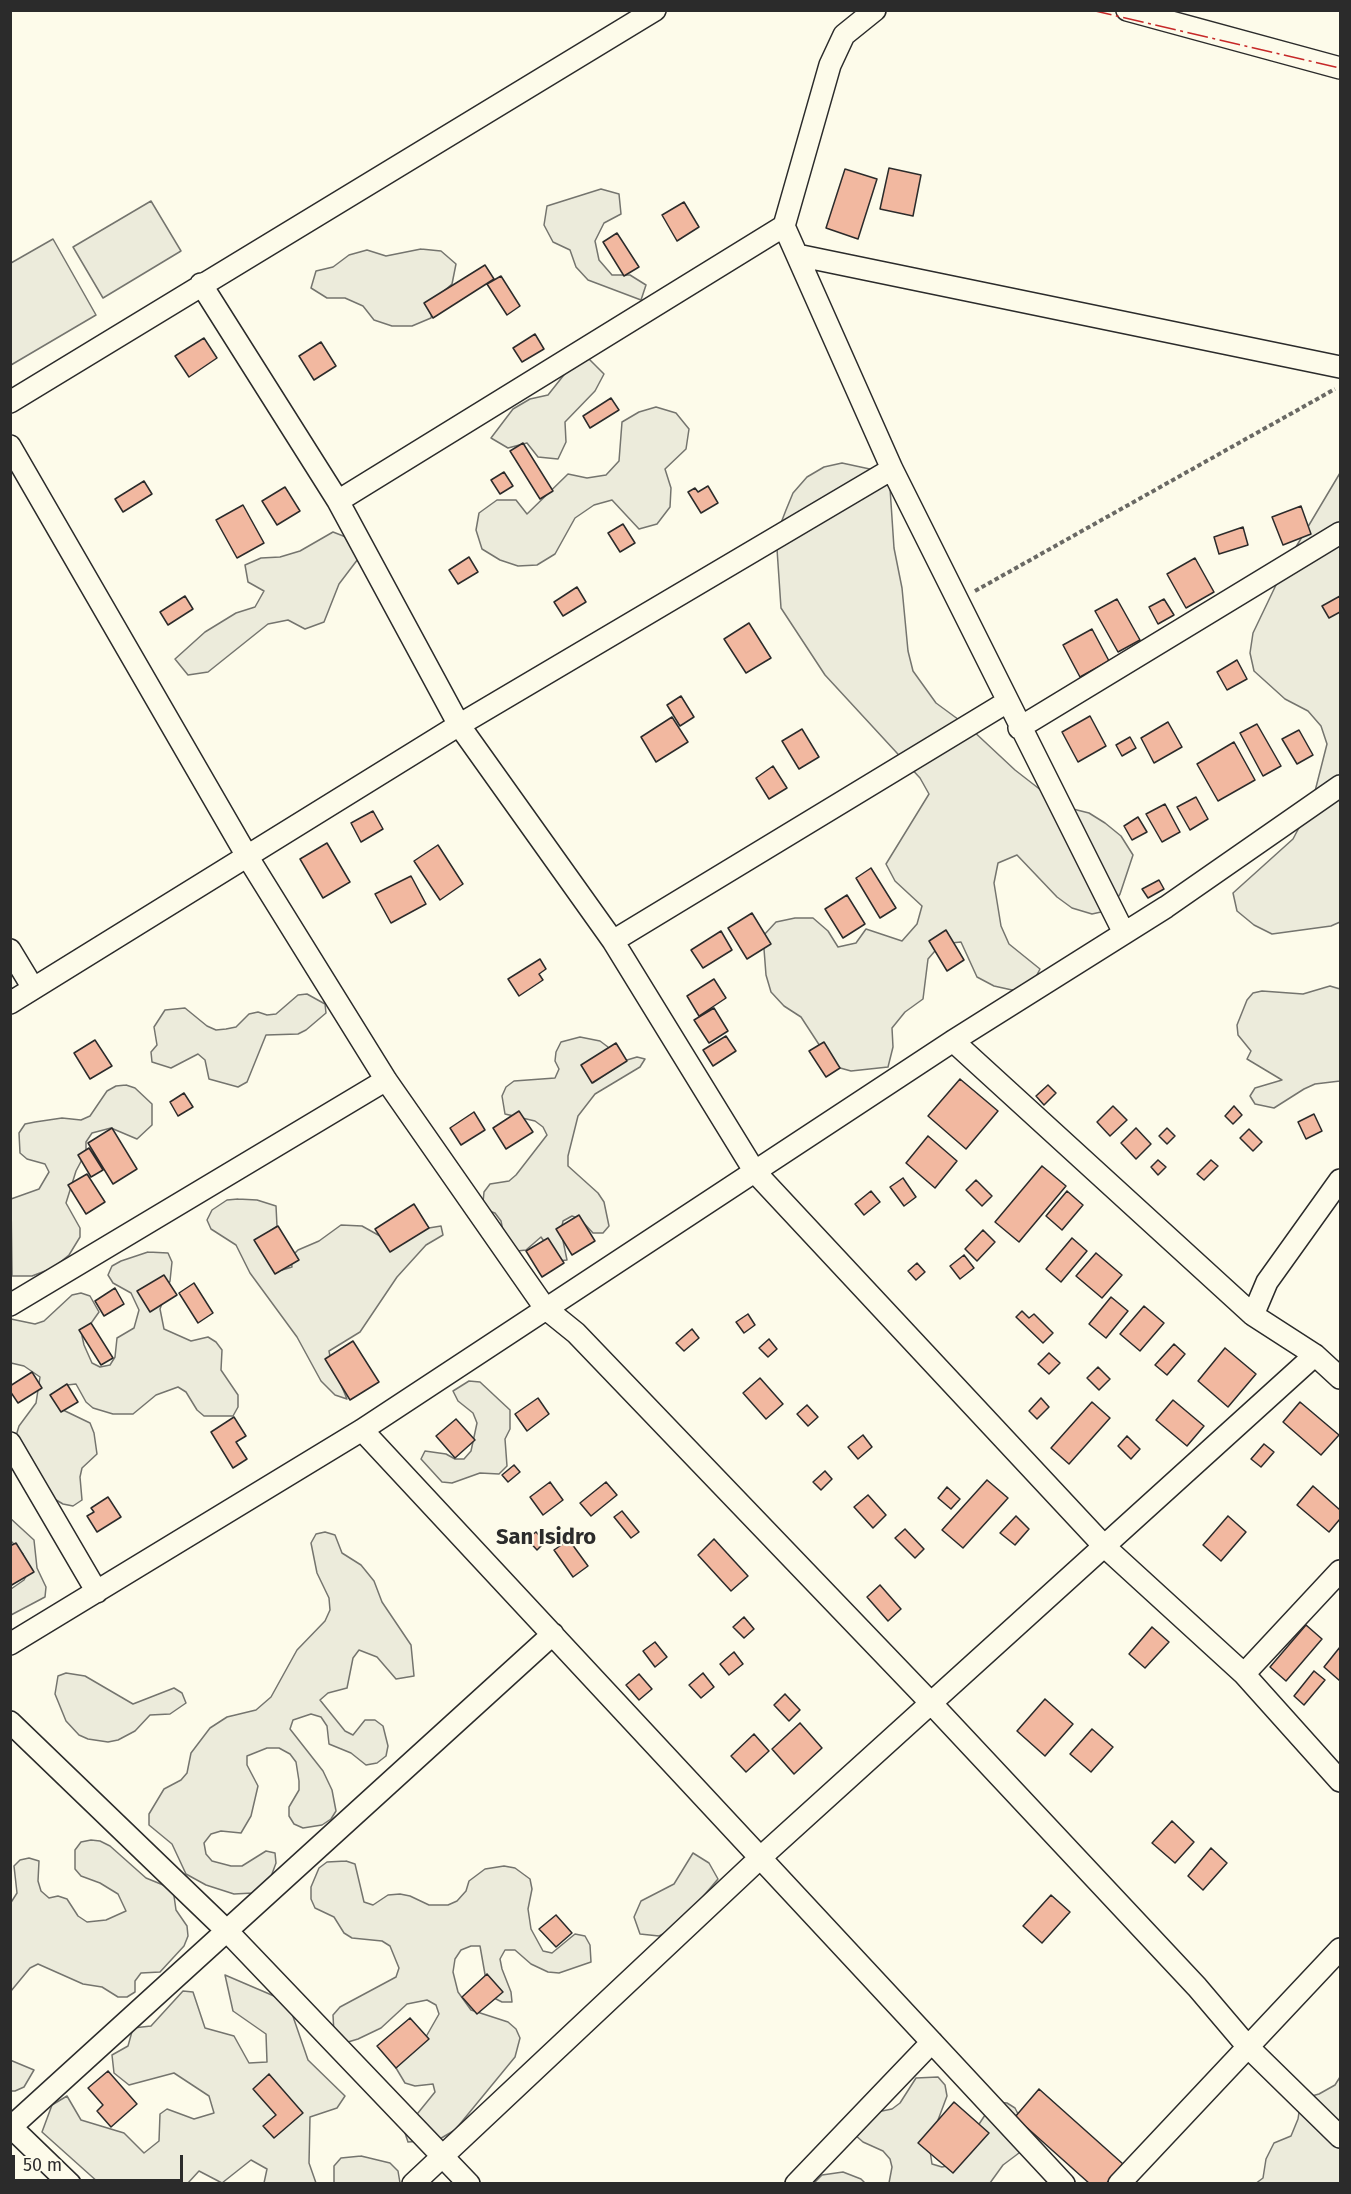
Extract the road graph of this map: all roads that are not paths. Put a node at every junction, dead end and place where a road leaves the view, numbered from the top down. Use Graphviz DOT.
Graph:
graph roads {
  1 [pos="655,10"];
  2 [pos="875,10"];
  3 [pos="1127,10"];
  4 [pos="1341,68"];
  5 [pos="784,226"];
  6 [pos="797,255"];
  7 [pos="201,284"];
  8 [pos="1341,367"];
  9 [pos="10,402"];
  10 [pos="10,446"];
  11 [pos="891,469"];
  12 [pos="338,501"];
  13 [pos="1341,533"];
  14 [pos="1007,702"];
  15 [pos="459,725"];
  16 [pos="1019,728"];
  17 [pos="1341,786"];
  18 [pos="247,856"];
  19 [pos="1124,933"];
  20 [pos="613,941"];
  21 [pos="10,950"];
  22 [pos="33,988"];
  23 [pos="10,1003"];
  24 [pos="953,1041"];
  25 [pos="386,1080"];
  26 [pos="755,1172"];
  27 [pos="1341,1180"];
  28 [pos="10,1305"];
  29 [pos="545,1308"];
  30 [pos="1253,1315"];
  31 [pos="1315,1355"];
  32 [pos="1341,1378"];
  33 [pos="362,1430"];
  34 [pos="10,1443"];
  35 [pos="1105,1547"];
  36 [pos="1341,1571"];
  37 [pos="97,1592"];
  38 [pos="553,1634"];
  39 [pos="10,1644"];
  40 [pos="1244,1674"];
  41 [pos="930,1702"];
  42 [pos="10,1722"];
  43 [pos="1341,1781"];
  44 [pos="760,1858"];
  45 [pos="227,1931"];
  46 [pos="1341,1949"];
  47 [pos="932,2042"];
  48 [pos="1248,2047"];
  49 [pos="11,2126"];
  50 [pos="1341,2137"];
  51 [pos="441,2157"];
  52 [pos="70,2184"];
  53 [pos="413,2184"];
  54 [pos="469,2184"];
  55 [pos="796,2184"];
  56 [pos="1064,2184"];
  57 [pos="1119,2184"];
  1 -- 7 [label="street"];
  2 -- 5 [label="street"];
  3 -- 4 [label="street"];
  5 -- 6 [label="street"];
  5 -- 12 [label="street"];
  6 -- 8 [label="street"];
  6 -- 11 [label="street"];
  7 -- 9 [label="street"];
  7 -- 12 [label="street"];
  10 -- 18 [label="street"];
  11 -- 14 [label="street"];
  11 -- 15 [label="street"];
  12 -- 15 [label="street"];
  13 -- 16 [label="street"];
  14 -- 16 [label="street"];
  14 -- 20 [label="street"];
  15 -- 18 [label="street"];
  15 -- 20 [label="street"];
  16 -- 19 [label="street"];
  17 -- 19 [label="street"];
  18 -- 22 [label="street"];
  18 -- 25 [label="street"];
  19 -- 24 [label="street"];
  20 -- 26 [label="street"];
  21 -- 22 [label="street"];
  22 -- 23 [label="street"];
  24 -- 26 [label="street"];
  24 -- 30 [label="street"];
  25 -- 28 [label="street"];
  25 -- 29 [label="street"];
  26 -- 29 [label="street"];
  26 -- 35 [label="street"];
  27 -- 30 [label="street"];
  29 -- 33 [label="street"];
  29 -- 41 [label="street"];
  30 -- 31 [label="street"];
  31 -- 32 [label="street"];
  31 -- 35 [label="street"];
  33 -- 37 [label="street"];
  33 -- 38 [label="street"];
  34 -- 37 [label="street"];
  35 -- 40 [label="street"];
  35 -- 41 [label="street"];
  36 -- 40 [label="street"];
  37 -- 39 [label="street"];
  38 -- 44 [label="street"];
  38 -- 45 [label="street"];
  40 -- 43 [label="street"];
  41 -- 44 [label="street"];
  41 -- 48 [label="street"];
  42 -- 45 [label="street"];
  44 -- 47 [label="street"];
  44 -- 51 [label="street"];
  45 -- 49 [label="street"];
  45 -- 51 [label="street"];
  46 -- 48 [label="street"];
  47 -- 55 [label="street"];
  47 -- 56 [label="street"];
  48 -- 50 [label="street"];
  48 -- 57 [label="street"];
  49 -- 52 [label="street"];
  51 -- 53 [label="street"];
  51 -- 54 [label="street"];
}
